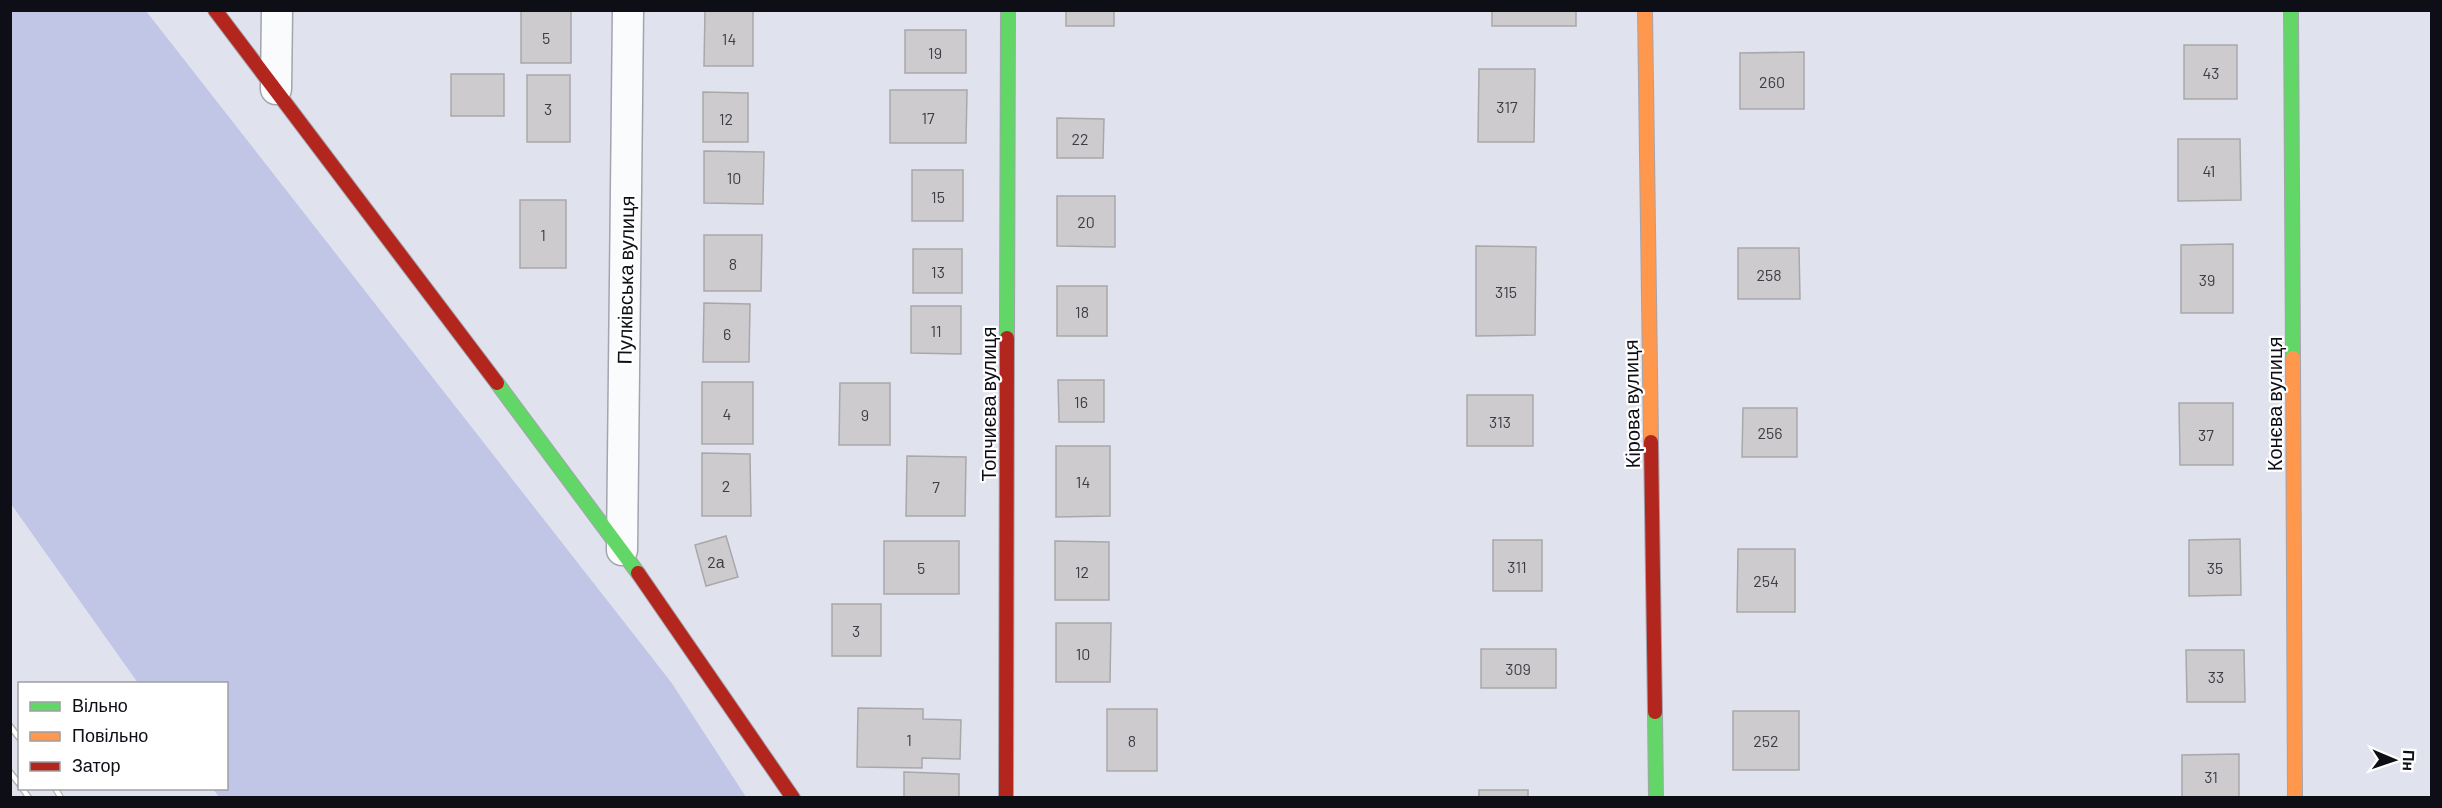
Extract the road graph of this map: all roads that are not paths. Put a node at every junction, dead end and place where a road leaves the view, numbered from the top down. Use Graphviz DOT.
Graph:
graph roads {
  1 [pos="215,10"];
  2 [pos="277,10"];
  3 [pos="627,10"];
  4 [pos="1008,10"];
  5 [pos="1646,10"];
  6 [pos="2291,10"];
  7 [pos="276,88"];
  8 [pos="622,550"];
  9 [pos="794,798"];
  10 [pos="1006,798"];
  11 [pos="1656,798"];
  12 [pos="2295,798"];
  1 -- 7 [label="street"];
  2 -- 7 [label="street"];
  3 -- 8 [label="street, Пулківська вулиця"];
  4 -- 10 [label="street, Топчиєва вулиця"];
  5 -- 11 [label="street, Кірова вулиця"];
  6 -- 12 [label="street, Конєва вулиця"];
  7 -- 8 [label="street"];
  8 -- 9 [label="street"];
}
